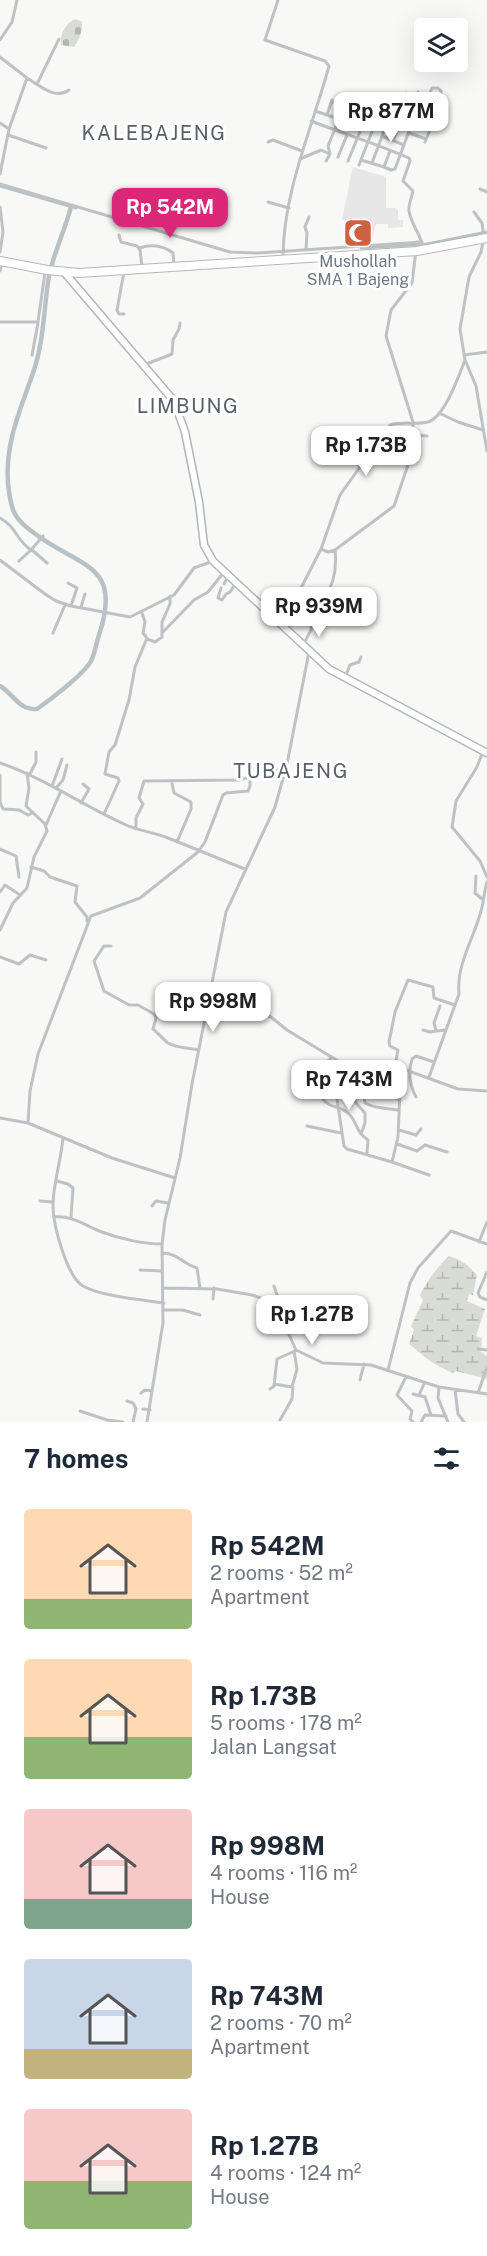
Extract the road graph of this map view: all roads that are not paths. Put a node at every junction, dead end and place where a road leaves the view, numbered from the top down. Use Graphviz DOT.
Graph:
graph roads {
  1 [pos="17,0"];
  2 [pos="278,0"];
  3 [pos="2,35"];
  4 [pos="59,39"];
  5 [pos="0,40"];
  6 [pos="0,57"];
  7 [pos="27,78"];
  8 [pos="37,84"];
  9 [pos="69,90"];
  10 [pos="418,92"];
  11 [pos="406,93"];
  12 [pos="392,100"];
  13 [pos="401,105"];
  14 [pos="344,107"];
  15 [pos="412,109"];
  16 [pos="315,111"];
  17 [pos="380,111"];
  18 [pos="422,113"];
  19 [pos="327,115"];
  20 [pos="390,115"];
  21 [pos="435,117"];
  22 [pos="396,118"];
  23 [pos="339,119"];
  24 [pos="402,120"];
  25 [pos="312,121"];
  26 [pos="0,123"];
  27 [pos="412,123"];
  28 [pos="354,125"];
  29 [pos="9,129"];
  30 [pos="334,130"];
  31 [pos="429,130"];
  32 [pos="409,133"];
  33 [pos="8,135"];
  34 [pos="347,135"];
  35 [pos="382,136"];
  36 [pos="356,138"];
  37 [pos="368,141"];
  38 [pos="393,141"];
  39 [pos="268,142"];
  40 [pos="404,145"];
  41 [pos="378,146"];
  42 [pos="46,148"];
  43 [pos="302,151"];
  44 [pos="390,151"];
  45 [pos="2,154"];
  46 [pos="330,154"];
  47 [pos="401,154"];
  48 [pos="338,157"];
  49 [pos="300,159"];
  50 [pos="326,160"];
  51 [pos="361,160"];
  52 [pos="348,161"];
  53 [pos="372,163"];
  54 [pos="359,165"];
  55 [pos="384,168"];
  56 [pos="0,174"];
  57 [pos="0,184"];
  58 [pos="480,189"];
  59 [pos="487,192"];
  60 [pos="268,202"];
  61 [pos="289,208"];
  62 [pos="0,210"];
  63 [pos="474,212"];
  64 [pos="309,217"];
  65 [pos="119,235"];
  66 [pos="484,236"];
  67 [pos="1,246"];
  68 [pos="420,246"];
  69 [pos="139,248"];
  70 [pos="306,249"];
  71 [pos="367,249"];
  72 [pos="0,252"];
  73 [pos="283,254"];
  74 [pos="1,261"];
  75 [pos="174,267"];
  76 [pos="141,269"];
  77 [pos="48,270"];
  78 [pos="124,270"];
  79 [pos="0,271"];
  80 [pos="64,272"];
  81 [pos="124,314"];
  82 [pos="0,322"];
  83 [pos="38,323"];
  84 [pos="180,323"];
  85 [pos="487,352"];
  86 [pos="32,355"];
  87 [pos="464,355"];
  88 [pos="465,360"];
  89 [pos="144,365"];
  90 [pos="439,413"];
  91 [pos="413,422"];
  92 [pos="482,425"];
  93 [pos="487,427"];
  94 [pos="483,430"];
  95 [pos="412,435"];
  96 [pos="427,436"];
  97 [pos="357,449"];
  98 [pos="487,452"];
  99 [pos="369,456"];
  100 [pos="0,518"];
  101 [pos="43,536"];
  102 [pos="321,549"];
  103 [pos="31,550"];
  104 [pos="335,550"];
  105 [pos="0,560"];
  106 [pos="19,561"];
  107 [pos="213,561"];
  108 [pos="47,564"];
  109 [pos="226,574"];
  110 [pos="68,583"];
  111 [pos="236,583"];
  112 [pos="224,584"];
  113 [pos="221,588"];
  114 [pos="85,594"];
  115 [pos="298,594"];
  116 [pos="170,596"];
  117 [pos="316,603"];
  118 [pos="65,605"];
  119 [pos="71,606"];
  120 [pos="81,607"];
  121 [pos="142,612"];
  122 [pos="282,625"];
  123 [pos="163,632"];
  124 [pos="53,633"];
  125 [pos="147,639"];
  126 [pos="303,645"];
  127 [pos="309,652"];
  128 [pos="361,657"];
  129 [pos="345,677"];
  130 [pos="36,752"];
  131 [pos="485,752"];
  132 [pos="62,759"];
  133 [pos="0,764"];
  134 [pos="67,765"];
  135 [pos="286,767"];
  136 [pos="28,773"];
  137 [pos="0,775"];
  138 [pos="250,778"];
  139 [pos="171,782"];
  140 [pos="83,784"];
  141 [pos="54,787"];
  142 [pos="61,791"];
  143 [pos="81,803"];
  144 [pos="33,813"];
  145 [pos="104,814"];
  146 [pos="46,825"];
  147 [pos="136,828"];
  148 [pos="177,842"];
  149 [pos="0,849"];
  150 [pos="198,852"];
  151 [pos="31,867"];
  152 [pos="245,869"];
  153 [pos="476,876"];
  154 [pos="19,877"];
  155 [pos="487,877"];
  156 [pos="487,882"];
  157 [pos="0,892"];
  158 [pos="20,895"];
  159 [pos="482,899"];
  160 [pos="482,909"];
  161 [pos="487,910"];
  162 [pos="86,929"];
  163 [pos="0,930"];
  164 [pos="111,946"];
  165 [pos="0,957"];
  166 [pos="46,960"];
  167 [pos="210,993"];
  168 [pos="455,1005"];
  169 [pos="440,1006"];
  170 [pos="423,1030"];
  171 [pos="436,1030"];
  172 [pos="445,1030"];
  173 [pos="199,1050"];
  174 [pos="332,1057"];
  175 [pos="434,1062"];
  176 [pos="324,1065"];
  177 [pos="373,1065"];
  178 [pos="348,1066"];
  179 [pos="394,1066"];
  180 [pos="401,1067"];
  181 [pos="409,1070"];
  182 [pos="309,1074"];
  183 [pos="429,1077"];
  184 [pos="341,1086"];
  185 [pos="487,1091"];
  186 [pos="354,1095"];
  187 [pos="416,1097"];
  188 [pos="322,1098"];
  189 [pos="399,1099"];
  190 [pos="337,1108"];
  191 [pos="398,1110"];
  192 [pos="0,1118"];
  193 [pos="28,1123"];
  194 [pos="307,1126"];
  195 [pos="421,1129"];
  196 [pos="399,1130"];
  197 [pos="341,1133"];
  198 [pos="361,1134"];
  199 [pos="63,1138"];
  200 [pos="397,1144"];
  201 [pos="447,1152"];
  202 [pos="367,1153"];
  203 [pos="392,1162"];
  204 [pos="429,1176"];
  205 [pos="175,1178"];
  206 [pos="57,1180"];
  207 [pos="40,1201"];
  208 [pos="53,1202"];
  209 [pos="168,1203"];
  210 [pos="152,1206"];
  211 [pos="54,1217"];
  212 [pos="71,1218"];
  213 [pos="487,1222"];
  214 [pos="479,1242"];
  215 [pos="162,1244"];
  216 [pos="487,1244"];
  217 [pos="162,1252"];
  218 [pos="140,1270"];
  219 [pos="163,1271"];
  220 [pos="487,1272"];
  221 [pos="274,1286"];
  222 [pos="164,1288"];
  223 [pos="200,1288"];
  224 [pos="214,1288"];
  225 [pos="213,1299"];
  226 [pos="487,1300"];
  227 [pos="164,1303"];
  228 [pos="276,1306"];
  229 [pos="163,1310"];
  230 [pos="200,1315"];
  231 [pos="478,1349"];
  232 [pos="295,1350"];
  233 [pos="487,1350"];
  234 [pos="364,1364"];
  235 [pos="487,1367"];
  236 [pos="388,1370"];
  237 [pos="406,1377"];
  238 [pos="360,1380"];
  239 [pos="274,1384"];
  240 [pos="424,1384"];
  241 [pos="292,1385"];
  242 [pos="439,1387"];
  243 [pos="270,1389"];
  244 [pos="455,1390"];
  245 [pos="152,1391"];
  246 [pos="141,1393"];
  247 [pos="478,1393"];
  248 [pos="413,1394"];
  249 [pos="487,1394"];
  250 [pos="419,1396"];
  251 [pos="127,1401"];
  252 [pos="143,1409"];
  253 [pos="150,1410"];
  254 [pos="80,1411"];
  255 [pos="430,1415"];
  256 [pos="446,1416"];
  257 [pos="280,1420"];
  258 [pos="123,1422"];
  259 [pos="134,1422"];
  260 [pos="147,1422"];
  261 [pos="413,1422"];
  262 [pos="421,1422"];
  263 [pos="448,1422"];
  264 [pos="464,1422"];
  1 -- 3 [label="street"];
  2 -- 16 [label="street"];
  3 -- 5 [label="street"];
  4 -- 8 [label="street"];
  6 -- 7 [label="street"];
  7 -- 8 [label="street"];
  7 -- 29 [label="street"];
  8 -- 9 [label="street"];
  10 -- 15 [label="street"];
  11 -- 13 [label="street"];
  12 -- 13 [label="street"];
  13 -- 15 [label="street"];
  13 -- 22 [label="street"];
  14 -- 19 [label="street"];
  15 -- 18 [label="street"];
  16 -- 19 [label="street"];
  16 -- 25 [label="street"];
  17 -- 20 [label="street"];
  17 -- 36 [label="street"];
  17 -- 37 [label="street"];
  18 -- 21 [label="street"];
  18 -- 21 [label="street"];
  19 -- 23 [label="street"];
  20 -- 22 [label="street"];
  20 -- 35 [label="street"];
  21 -- 31 [label="street"];
  22 -- 24 [label="street"];
  23 -- 28 [label="street"];
  23 -- 30 [label="street"];
  24 -- 27 [label="street"];
  24 -- 38 [label="street"];
  25 -- 30 [label="street"];
  25 -- 43 [label="street"];
  26 -- 29 [label="street"];
  27 -- 31 [label="street"];
  27 -- 32 [label="street"];
  29 -- 33 [label="street"];
  30 -- 34 [label="street"];
  30 -- 46 [label="street"];
  31 -- 32 [label="street"];
  32 -- 40 [label="street"];
  33 -- 42 [label="street"];
  33 -- 45 [label="street"];
  34 -- 36 [label="street"];
  34 -- 48 [label="street"];
  35 -- 38 [label="street"];
  35 -- 41 [label="street"];
  36 -- 37 [label="street"];
  36 -- 52 [label="street"];
  37 -- 41 [label="street"];
  37 -- 51 [label="street"];
  38 -- 40 [label="street"];
  39 -- 43 [label="street"];
  40 -- 47 [label="street"];
  41 -- 44 [label="street"];
  41 -- 53 [label="street"];
  43 -- 49 [label="street"];
  44 -- 47 [label="street"];
  44 -- 55 [label="street"];
  45 -- 56 [label="street"];
  46 -- 49 [label="street"];
  46 -- 50 [label="street"];
  47 -- 55 [label="street"];
  47 -- 68 [label="street"];
  49 -- 61 [label="street"];
  51 -- 53 [label="street"];
  51 -- 54 [label="street"];
  53 -- 55 [label="street"];
  57 -- 73 [label="street"];
  58 -- 59 [label="street"];
  60 -- 61 [label="street"];
  61 -- 73 [label="street"];
  62 -- 67 [label="street"];
  63 -- 66 [label="street"];
  64 -- 70 [label="street"];
  65 -- 69 [label="street"];
  66 -- 68 [label="highway"];
  66 -- 87 [label="street"];
  67 -- 72 [label="street"];
  68 -- 71 [label="highway"];
  68 -- 91 [label="street"];
  69 -- 75 [label="street"];
  69 -- 76 [label="street"];
  70 -- 71 [label="street"];
  70 -- 73 [label="street"];
  71 -- 73 [label="highway"];
  73 -- 75 [label="highway"];
  74 -- 77 [label="highway"];
  74 -- 79 [label="street"];
  75 -- 76 [label="highway"];
  76 -- 78 [label="highway"];
  77 -- 80 [label="highway"];
  77 -- 83 [label="street"];
  78 -- 80 [label="highway"];
  78 -- 81 [label="street"];
  80 -- 89 [label="main road"];
  82 -- 83 [label="street"];
  83 -- 86 [label="street"];
  84 -- 89 [label="street"];
  85 -- 87 [label="street"];
  87 -- 88 [label="street"];
  88 -- 90 [label="street"];
  88 -- 92 [label="street"];
  89 -- 107 [label="main road"];
  90 -- 91 [label="street"];
  90 -- 94 [label="street"];
  91 -- 95 [label="street"];
  91 -- 99 [label="street"];
  92 -- 93 [label="street"];
  92 -- 94 [label="street"];
  94 -- 98 [label="street"];
  95 -- 96 [label="street"];
  95 -- 104 [label="street"];
  97 -- 99 [label="street"];
  99 -- 102 [label="street"];
  100 -- 103 [label="street"];
  101 -- 103 [label="street"];
  102 -- 104 [label="street"];
  102 -- 115 [label="street"];
  103 -- 106 [label="street"];
  103 -- 108 [label="street"];
  104 -- 117 [label="street"];
  105 -- 118 [label="street"];
  107 -- 109 [label="main road"];
  107 -- 116 [label="street"];
  109 -- 111 [label="main road"];
  109 -- 112 [label="street"];
  109 -- 123 [label="street"];
  110 -- 119 [label="street"];
  111 -- 113 [label="street"];
  111 -- 122 [label="main road"];
  114 -- 120 [label="street"];
  115 -- 117 [label="street"];
  115 -- 122 [label="street"];
  116 -- 121 [label="street"];
  116 -- 123 [label="street"];
  117 -- 126 [label="street"];
  118 -- 119 [label="street"];
  118 -- 124 [label="street"];
  119 -- 120 [label="street"];
  120 -- 121 [label="street"];
  121 -- 125 [label="street"];
  122 -- 126 [label="main road"];
  123 -- 125 [label="street"];
  125 -- 145 [label="street"];
  126 -- 127 [label="main road"];
  127 -- 129 [label="main road"];
  127 -- 135 [label="street"];
  128 -- 129 [label="street"];
  129 -- 131 [label="main road"];
  130 -- 136 [label="street"];
  131 -- 155 [label="street"];
  132 -- 141 [label="street"];
  133 -- 136 [label="street"];
  134 -- 141 [label="street"];
  135 -- 138 [label="street"];
  135 -- 152 [label="street"];
  136 -- 141 [label="street"];
  136 -- 144 [label="street"];
  137 -- 144 [label="street"];
  138 -- 139 [label="street"];
  138 -- 150 [label="street"];
  139 -- 147 [label="street"];
  139 -- 148 [label="street"];
  140 -- 143 [label="street"];
  141 -- 142 [label="street"];
  142 -- 143 [label="street"];
  142 -- 146 [label="street"];
  143 -- 145 [label="street"];
  144 -- 146 [label="street"];
  145 -- 147 [label="street"];
  146 -- 151 [label="street"];
  147 -- 148 [label="street"];
  148 -- 150 [label="street"];
  149 -- 154 [label="street"];
  150 -- 152 [label="street"];
  150 -- 162 [label="street"];
  151 -- 158 [label="street"];
  151 -- 162 [label="street"];
  152 -- 167 [label="street"];
  153 -- 159 [label="street"];
  156 -- 159 [label="street"];
  157 -- 158 [label="street"];
  158 -- 163 [label="street"];
  159 -- 160 [label="street"];
  160 -- 161 [label="street"];
  160 -- 168 [label="street"];
  162 -- 193 [label="street"];
  164 -- 173 [label="street"];
  165 -- 166 [label="street"];
  167 -- 173 [label="street"];
  167 -- 174 [label="street"];
  168 -- 172 [label="street"];
  168 -- 179 [label="street"];
  169 -- 171 [label="street"];
  170 -- 171 [label="street"];
  171 -- 172 [label="street"];
  172 -- 175 [label="street"];
  173 -- 205 [label="street"];
  174 -- 176 [label="street"];
  174 -- 178 [label="street"];
  175 -- 181 [label="street"];
  175 -- 183 [label="street"];
  176 -- 182 [label="street"];
  176 -- 184 [label="street"];
  177 -- 178 [label="street"];
  177 -- 179 [label="street"];
  177 -- 189 [label="street"];
  178 -- 184 [label="street"];
  179 -- 180 [label="street"];
  180 -- 181 [label="street"];
  180 -- 189 [label="street"];
  181 -- 183 [label="street"];
  181 -- 187 [label="street"];
  183 -- 185 [label="street"];
  184 -- 186 [label="street"];
  184 -- 190 [label="street"];
  186 -- 191 [label="street"];
  186 -- 198 [label="street"];
  188 -- 190 [label="street"];
  189 -- 191 [label="street"];
  190 -- 197 [label="street"];
  190 -- 198 [label="street"];
  191 -- 196 [label="street"];
  192 -- 193 [label="street"];
  193 -- 199 [label="street"];
  194 -- 197 [label="street"];
  195 -- 196 [label="street"];
  196 -- 200 [label="street"];
  197 -- 202 [label="street"];
  198 -- 202 [label="street"];
  199 -- 205 [label="street"];
  199 -- 206 [label="street"];
  200 -- 201 [label="street"];
  200 -- 203 [label="street"];
  202 -- 203 [label="street"];
  203 -- 204 [label="street"];
  205 -- 209 [label="street"];
  206 -- 208 [label="street"];
  206 -- 212 [label="street"];
  207 -- 208 [label="street"];
  208 -- 211 [label="street"];
  209 -- 210 [label="street"];
  209 -- 215 [label="street"];
  211 -- 212 [label="street"];
  211 -- 227 [label="street"];
  212 -- 215 [label="street"];
  213 -- 214 [label="street"];
  214 -- 216 [label="street"];
  214 -- 236 [label="street"];
  215 -- 217 [label="street"];
  217 -- 219 [label="street"];
  217 -- 223 [label="street"];
  218 -- 219 [label="street"];
  219 -- 222 [label="street"];
  220 -- 226 [label="street"];
  221 -- 228 [label="street"];
  222 -- 223 [label="street"];
  222 -- 227 [label="street"];
  223 -- 224 [label="street"];
  224 -- 225 [label="street"];
  224 -- 228 [label="street"];
  227 -- 229 [label="street"];
  228 -- 232 [label="street"];
  229 -- 230 [label="street"];
  229 -- 245 [label="street"];
  231 -- 233 [label="street"];
  232 -- 234 [label="street"];
  232 -- 239 [label="street"];
  232 -- 241 [label="street"];
  234 -- 236 [label="street"];
  234 -- 238 [label="street"];
  235 -- 247 [label="street"];
  236 -- 237 [label="street"];
  237 -- 240 [label="street"];
  237 -- 261 [label="street"];
  239 -- 241 [label="street"];
  239 -- 243 [label="street"];
  240 -- 242 [label="street"];
  240 -- 250 [label="street"];
  241 -- 257 [label="street"];
  242 -- 244 [label="street"];
  242 -- 256 [label="street"];
  244 -- 247 [label="street"];
  244 -- 264 [label="street"];
  245 -- 246 [label="street"];
  245 -- 253 [label="street"];
  247 -- 249 [label="street"];
  248 -- 250 [label="street"];
  250 -- 255 [label="street"];
  251 -- 259 [label="street"];
  252 -- 253 [label="street"];
  253 -- 260 [label="street"];
  254 -- 258 [label="street"];
  255 -- 256 [label="street"];
  255 -- 262 [label="street"];
  256 -- 263 [label="street"];
}
